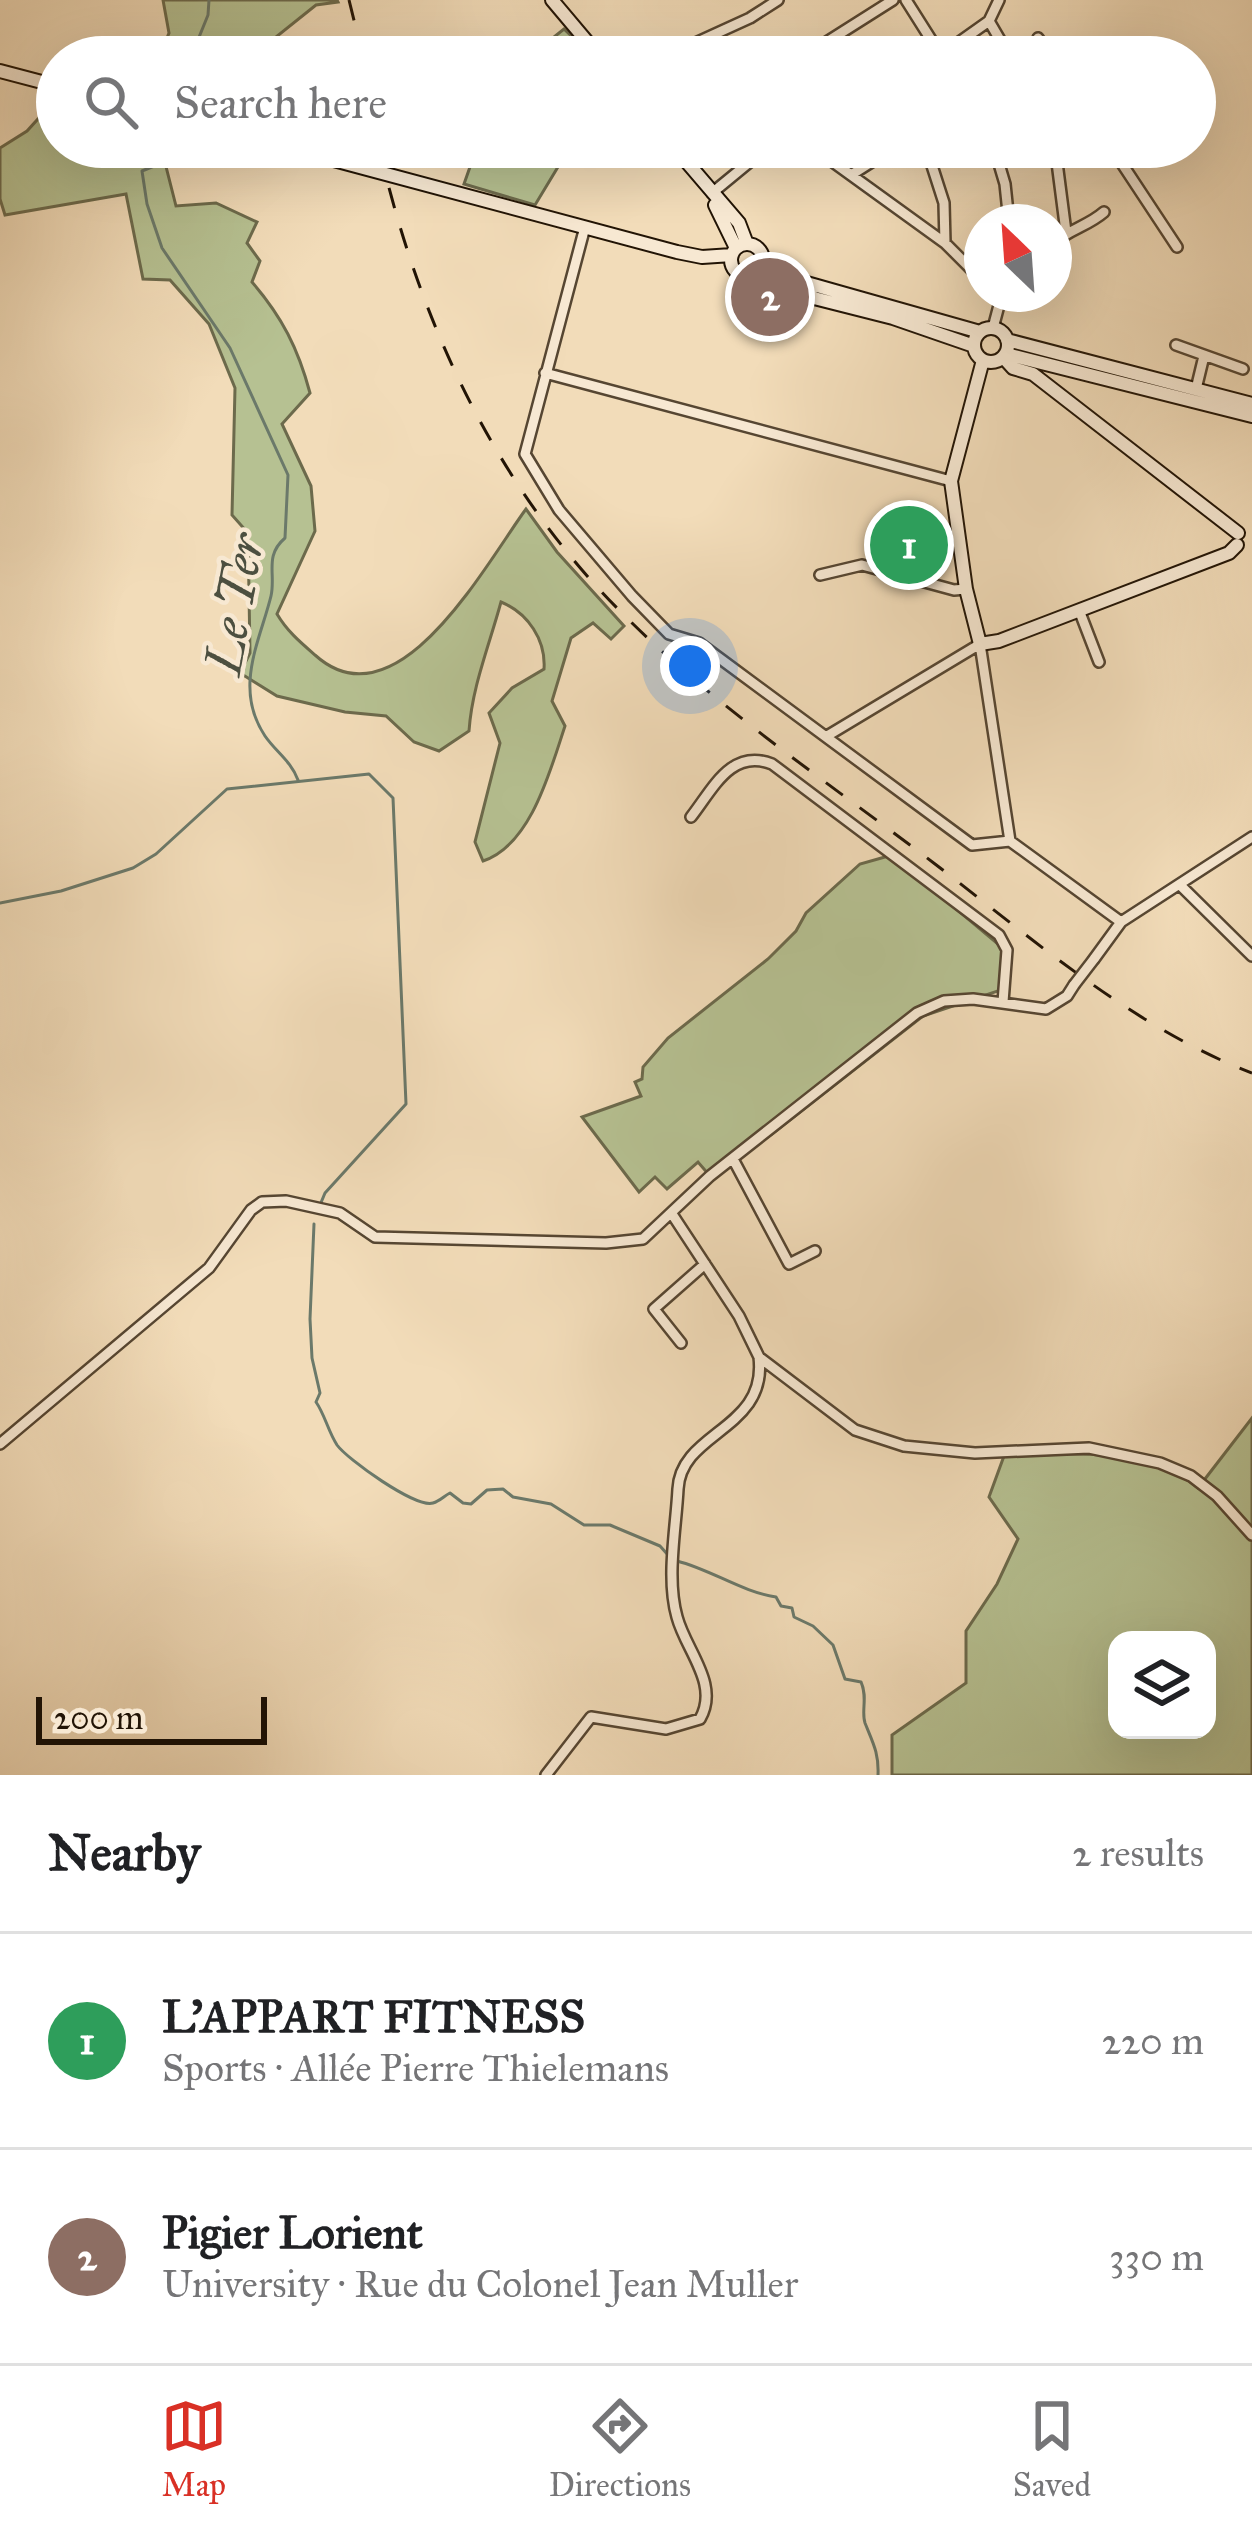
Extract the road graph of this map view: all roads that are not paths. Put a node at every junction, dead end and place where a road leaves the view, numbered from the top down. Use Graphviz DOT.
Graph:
graph roads {
  1 [pos="552,0"];
  2 [pos="778,0"];
  3 [pos="893,0"];
  4 [pos="999,0"];
  5 [pos="910,1"];
  6 [pos="989,21"];
  7 [pos="582,36"];
  8 [pos="712,36"];
  9 [pos="842,36"];
  10 [pos="929,36"];
  11 [pos="969,36"];
  12 [pos="998,36"];
  13 [pos="0,71"];
  14 [pos="36,80"];
  15 [pos="366,168"];
  16 [pos="691,168"];
  17 [pos="742,168"];
  18 [pos="841,168"];
  19 [pos="862,168"];
  20 [pos="933,168"];
  21 [pos="1000,168"];
  22 [pos="1059,168"];
  23 [pos="1125,168"];
  24 [pos="851,175"];
  25 [pos="712,193"];
  26 [pos="1007,204"];
  27 [pos="1065,204"];
  28 [pos="1104,212"];
  29 [pos="585,227"];
  30 [pos="1072,230"];
  31 [pos="945,244"];
  32 [pos="1177,247"];
  33 [pos="737,254"];
  34 [pos="964,262"];
  35 [pos="760,266"];
  36 [pos="993,312"];
  37 [pos="987,330"];
  38 [pos="1176,345"];
  39 [pos="974,346"];
  40 [pos="1005,350"];
  41 [pos="1204,356"];
  42 [pos="983,360"];
  43 [pos="1243,369"];
  44 [pos="545,373"];
  45 [pos="1196,388"];
  46 [pos="1252,404"];
  47 [pos="1252,416"];
  48 [pos="951,481"];
  49 [pos="1245,539"];
  50 [pos="820,575"];
  51 [pos="966,589"];
  52 [pos="1079,610"];
  53 [pos="980,644"];
  54 [pos="1100,662"];
  55 [pos="827,736"];
  56 [pos="691,817"];
  57 [pos="1252,837"];
  58 [pos="1010,841"];
  59 [pos="1180,885"];
  60 [pos="1121,922"];
  61 [pos="1252,956"];
  62 [pos="1003,1002"];
  63 [pos="733,1159"];
  64 [pos="672,1214"];
  65 [pos="815,1251"];
  66 [pos="705,1264"];
  67 [pos="681,1343"];
  68 [pos="760,1357"];
  69 [pos="0,1444"];
  70 [pos="1252,1534"];
  71 [pos="546,1775"];
  1 -- 7 [label="main road"];
  2 -- 8 [label="street"];
  3 -- 9 [label="street"];
  4 -- 6 [label="street"];
  5 -- 10 [label="street"];
  6 -- 11 [label="street"];
  6 -- 12 [label="street"];
  13 -- 14 [label="main road"];
  15 -- 29 [label="main road"];
  16 -- 25 [label="main road"];
  17 -- 25 [label="street"];
  18 -- 24 [label="street"];
  19 -- 24 [label="street"];
  20 -- 31 [label="street"];
  21 -- 26 [label="street"];
  22 -- 27 [label="street"];
  23 -- 32 [label="street"];
  24 -- 31 [label="street"];
  25 -- 33 [label="main road"];
  28 -- 30 [label="street"];
  29 -- 33 [label="main road"];
  29 -- 44 [label="street"];
  31 -- 34 [label="street"];
  33 -- 35 [label="main road"];
  33 -- 35 [label="main road"];
  35 -- 37 [label="main road"];
  35 -- 39 [label="main road"];
  36 -- 37 [label="street"];
  37 -- 39 [label="main road"];
  37 -- 40 [label="main road"];
  38 -- 41 [label="street"];
  39 -- 42 [label="main road"];
  40 -- 42 [label="main road"];
  40 -- 45 [label="main road"];
  40 -- 47 [label="main road"];
  40 -- 49 [label="main road"];
  41 -- 43 [label="street"];
  41 -- 45 [label="street"];
  42 -- 48 [label="main road"];
  44 -- 48 [label="street"];
  44 -- 55 [label="street"];
  45 -- 46 [label="main road"];
  48 -- 51 [label="main road"];
  49 -- 52 [label="main road"];
  50 -- 51 [label="street"];
  51 -- 53 [label="main road"];
  52 -- 53 [label="main road"];
  52 -- 54 [label="street"];
  53 -- 55 [label="street"];
  53 -- 58 [label="street"];
  55 -- 58 [label="street"];
  56 -- 62 [label="street"];
  57 -- 59 [label="street"];
  58 -- 60 [label="street"];
  59 -- 60 [label="street"];
  59 -- 61 [label="street"];
  60 -- 62 [label="street, bridge"];
  62 -- 63 [label="street"];
  63 -- 64 [label="street"];
  63 -- 65 [label="street"];
  64 -- 66 [label="street"];
  64 -- 69 [label="street"];
  66 -- 67 [label="street"];
  66 -- 68 [label="street"];
  68 -- 70 [label="street"];
  68 -- 71 [label="street"];
}
